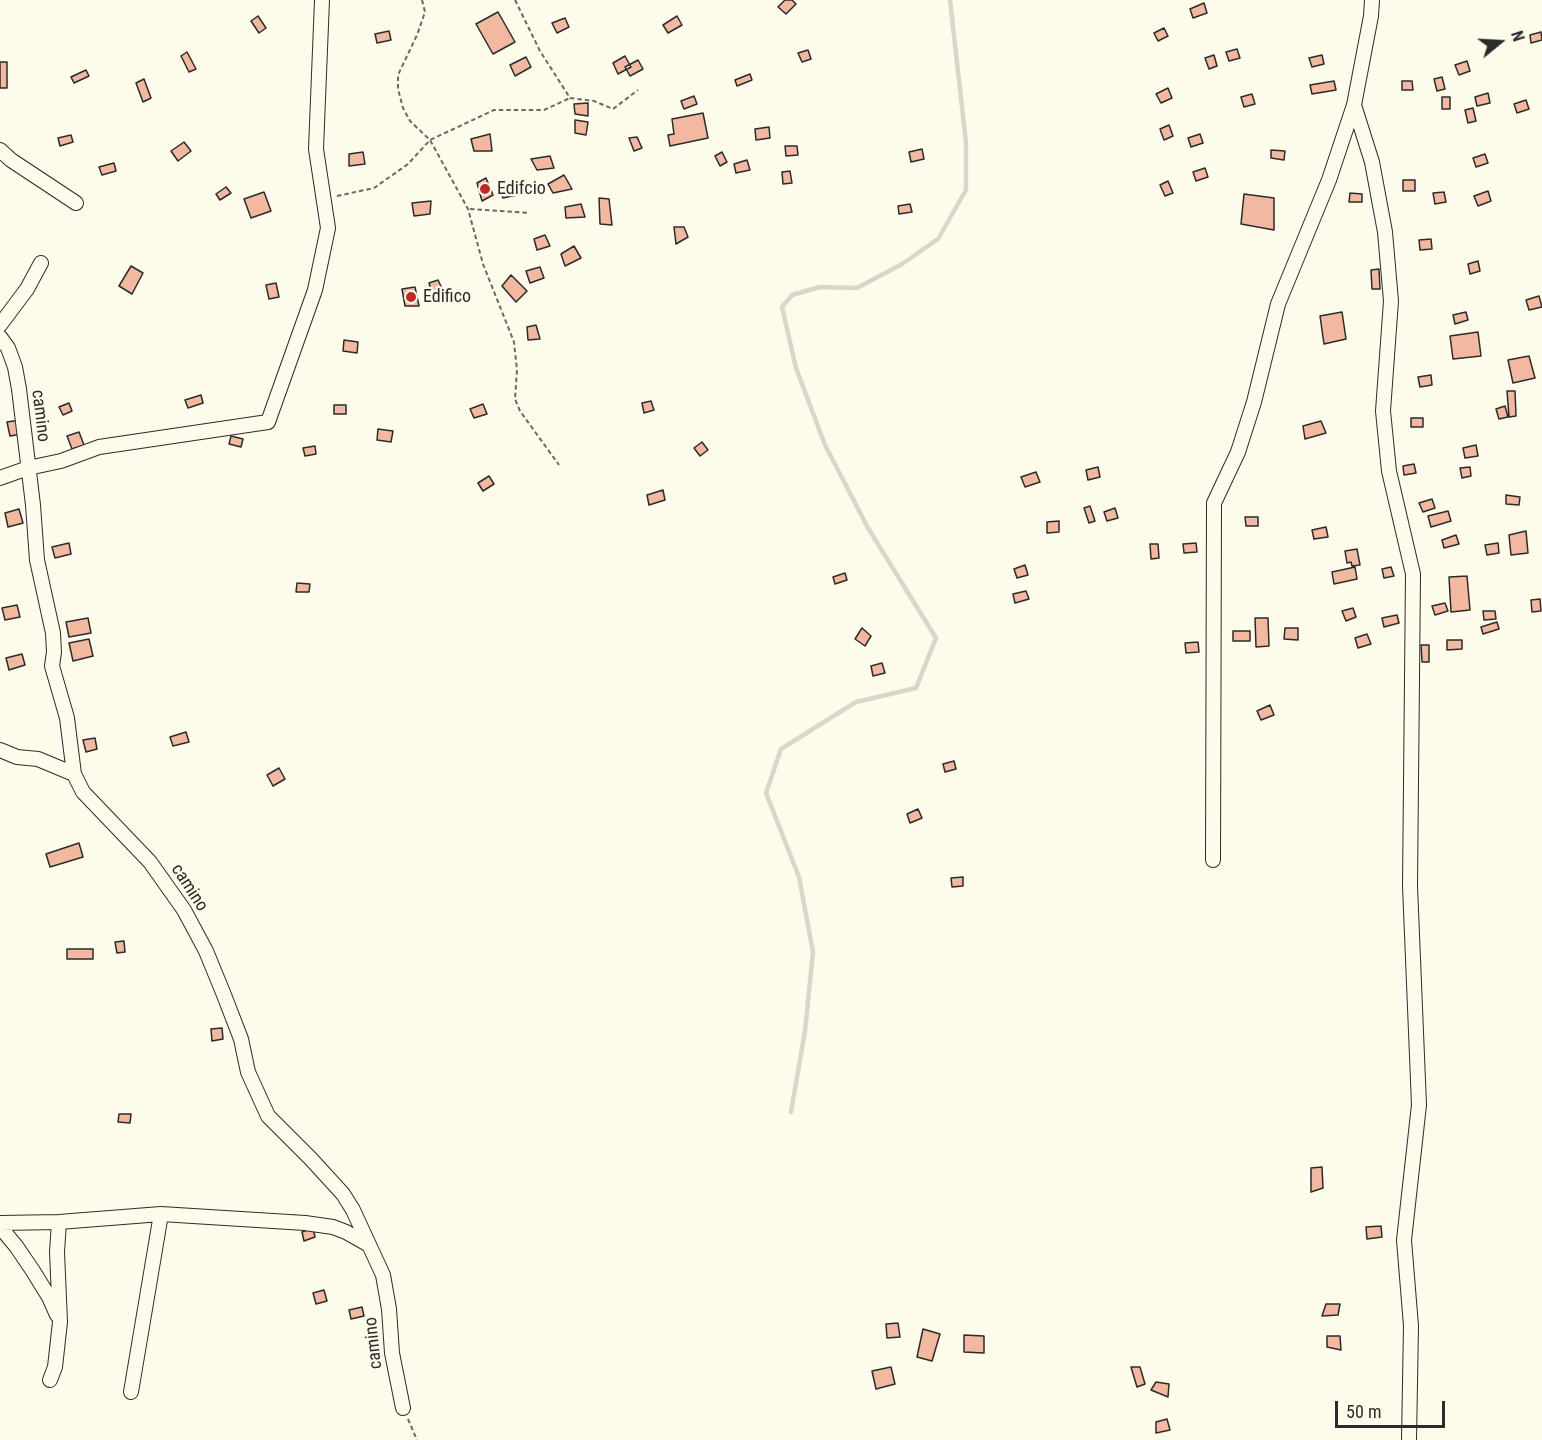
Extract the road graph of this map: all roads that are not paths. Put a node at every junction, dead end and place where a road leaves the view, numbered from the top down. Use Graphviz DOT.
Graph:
graph roads {
  1 [pos="322,0"];
  2 [pos="1372,0"];
  3 [pos="1354,105"];
  4 [pos="0,150"];
  5 [pos="76,203"];
  6 [pos="41,263"];
  7 [pos="0,325"];
  8 [pos="0,337"];
  9 [pos="28,468"];
  10 [pos="0,478"];
  11 [pos="0,750"];
  12 [pos="74,774"];
  13 [pos="1213,860"];
  14 [pos="161,1214"];
  15 [pos="59,1222"];
  16 [pos="0,1225"];
  17 [pos="371,1247"];
  18 [pos="60,1322"];
  19 [pos="50,1380"];
  20 [pos="131,1392"];
  21 [pos="403,1408"];
  22 [pos="1409,1440"];
  1 -- 9 [label="street"];
  2 -- 3 [label="street"];
  3 -- 13 [label="street"];
  3 -- 22 [label="street"];
  4 -- 5 [label="street"];
  6 -- 7 [label="street"];
  8 -- 9 [label="street, camino"];
  9 -- 10 [label="street"];
  9 -- 12 [label="street, camino"];
  11 -- 12 [label="street"];
  12 -- 17 [label="street, camino"];
  14 -- 15 [label="street"];
  14 -- 17 [label="street"];
  14 -- 20 [label="street"];
  15 -- 16 [label="street"];
  15 -- 18 [label="street"];
  16 -- 18 [label="street"];
  17 -- 21 [label="street, camino"];
  18 -- 19 [label="street"];
}
